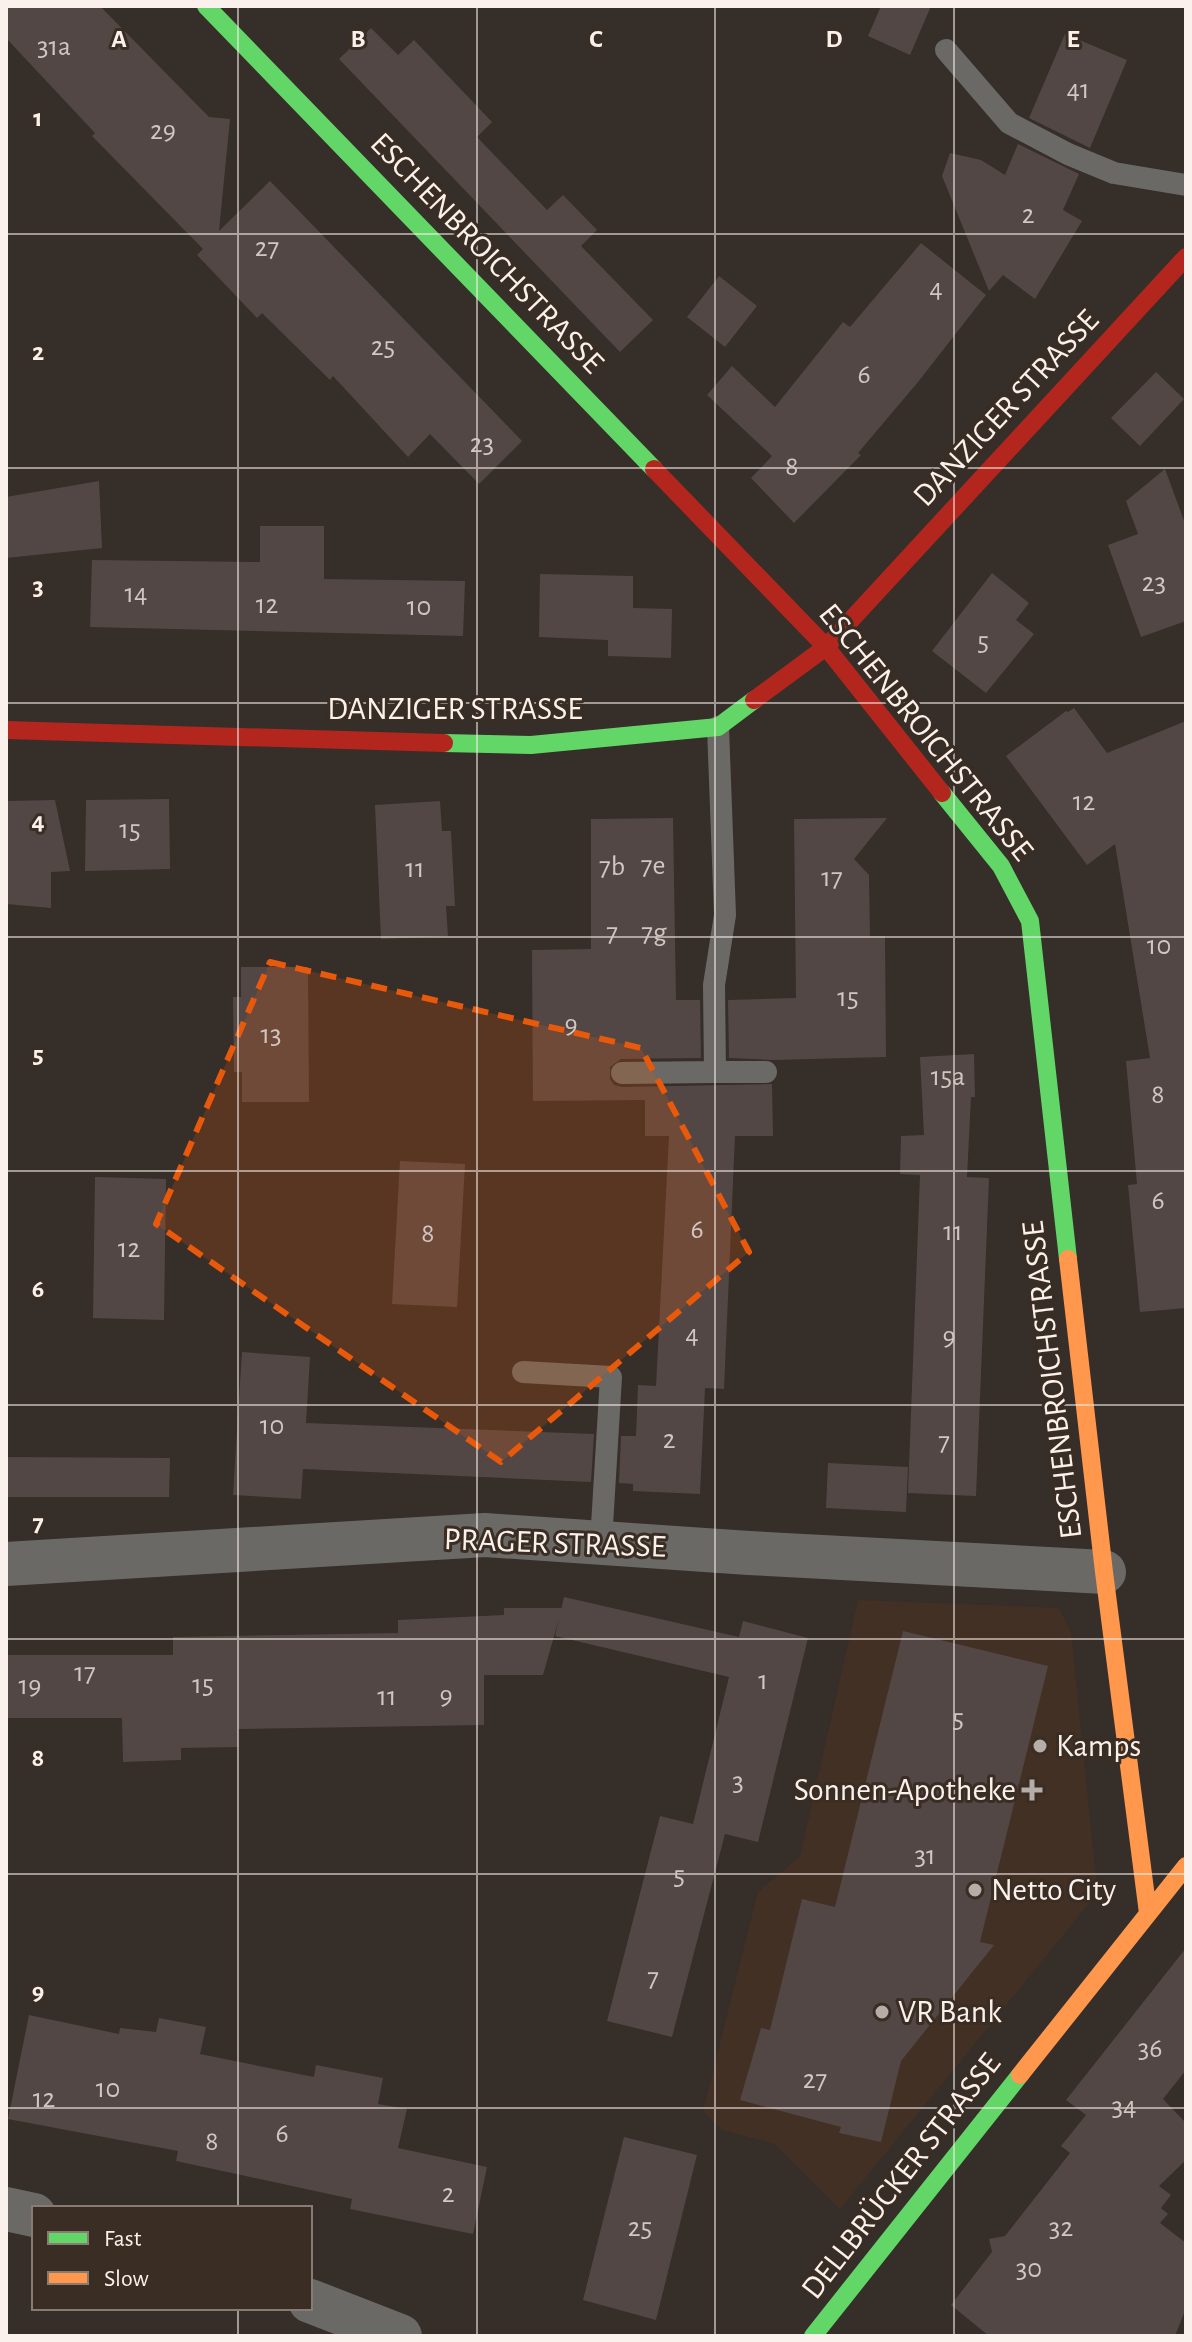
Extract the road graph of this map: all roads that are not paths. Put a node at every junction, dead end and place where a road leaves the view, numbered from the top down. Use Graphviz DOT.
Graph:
graph roads {
  1 [pos="206,6"];
  2 [pos="946,50"];
  3 [pos="1186,185"];
  4 [pos="1186,257"];
  5 [pos="826,647"];
  6 [pos="718,727"];
  7 [pos="6,730"];
  8 [pos="715,1072"];
  9 [pos="766,1072"];
  10 [pos="622,1073"];
  11 [pos="523,1372"];
  12 [pos="601,1542"];
  13 [pos="6,1564"];
  14 [pos="1104,1572"];
  15 [pos="1186,1866"];
  16 [pos="1148,1913"];
  17 [pos="6,2209"];
  18 [pos="32,2215"];
  19 [pos="312,2302"];
  20 [pos="400,2336"];
  21 [pos="813,2336"];
  1 -- 5 [label="street, ESCHENBROICHSTRASSE"];
  2 -- 3 [label="lane"];
  4 -- 5 [label="street, DANZIGER STRASSE"];
  5 -- 6 [label="street, DANZIGER STRASSE"];
  5 -- 14 [label="street, ESCHENBROICHSTRASSE"];
  6 -- 7 [label="street, DANZIGER STRASSE"];
  6 -- 8 [label="lane"];
  8 -- 9 [label="lane"];
  8 -- 10 [label="lane"];
  11 -- 12 [label="lane"];
  12 -- 13 [label="street, PRAGER STRASSE"];
  12 -- 14 [label="street, PRAGER STRASSE"];
  14 -- 16 [label="street, ESCHENBROICHSTRASSE"];
  15 -- 16 [label="street, DELLBRÜCKER STRASSE"];
  16 -- 21 [label="street, DELLBRÜCKER STRASSE"];
  17 -- 18 [label="street"];
  19 -- 20 [label="street"];
}
